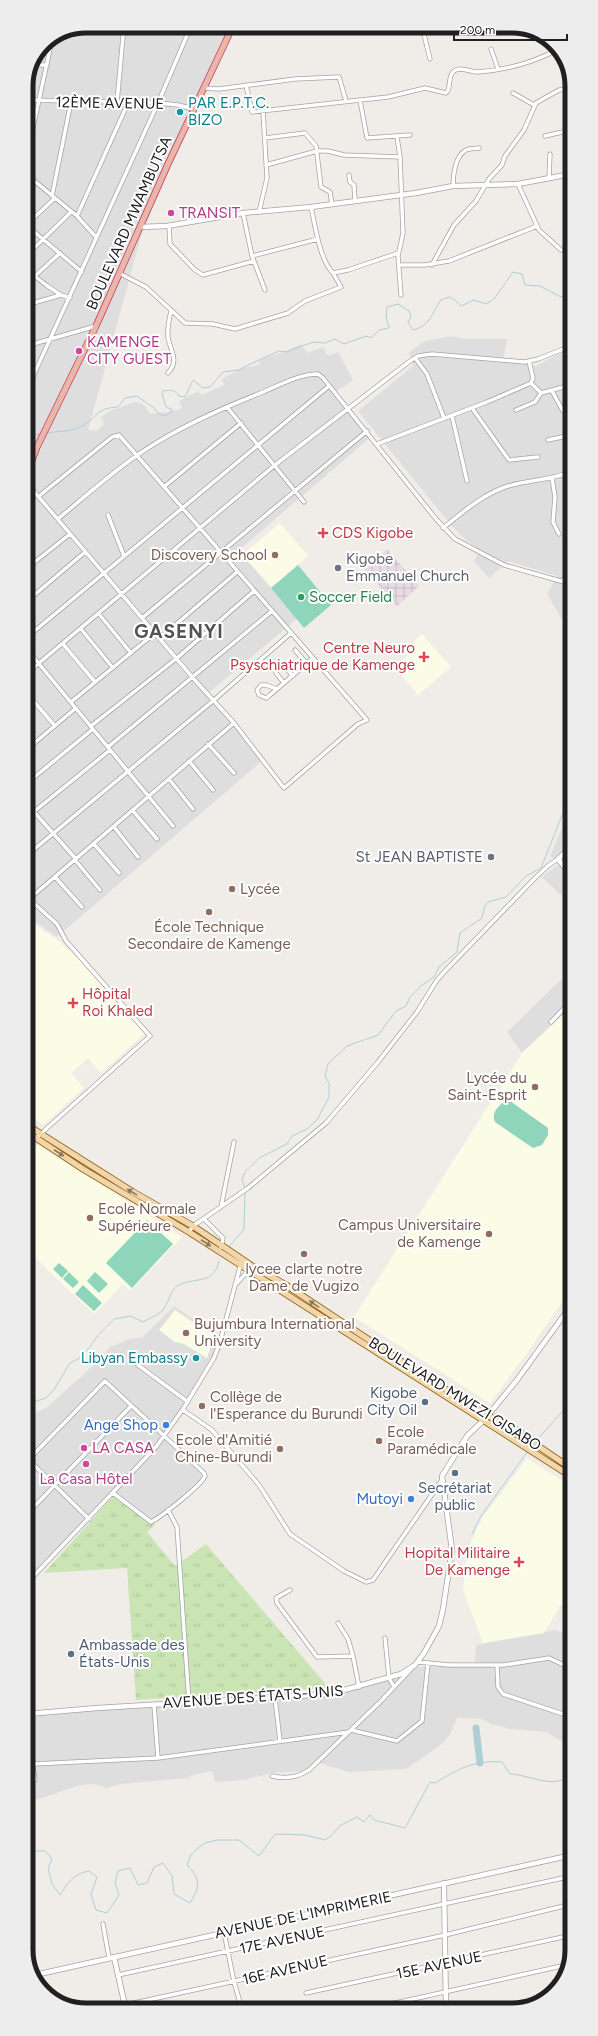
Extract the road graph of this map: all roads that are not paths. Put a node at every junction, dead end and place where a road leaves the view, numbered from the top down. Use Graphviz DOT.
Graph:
graph roads {
  1 [pos="123,33"];
  2 [pos="188,33"];
  3 [pos="230,33"];
  4 [pos="424,33"];
  5 [pos="50,48"];
  6 [pos="491,49"];
  7 [pos="552,52"];
  8 [pos="430,59"];
  9 [pos="38,65"];
  10 [pos="47,65"];
  11 [pos="498,69"];
  12 [pos="246,85"];
  13 [pos="204,88"];
  14 [pos="565,90"];
  15 [pos="513,92"];
  16 [pos="33,100"];
  17 [pos="40,100"];
  18 [pos="360,100"];
  19 [pos="346,101"];
  20 [pos="71,102"];
  21 [pos="117,102"];
  22 [pos="128,103"];
  23 [pos="158,103"];
  24 [pos="534,105"];
  25 [pos="194,109"];
  26 [pos="263,111"];
  27 [pos="33,124"];
  28 [pos="565,131"];
  29 [pos="410,135"];
  30 [pos="545,136"];
  31 [pos="397,137"];
  32 [pos="265,138"];
  33 [pos="479,148"];
  34 [pos="318,151"];
  35 [pos="550,154"];
  36 [pos="400,157"];
  37 [pos="266,165"];
  38 [pos="349,175"];
  39 [pos="565,175"];
  40 [pos="549,178"];
  41 [pos="35,182"];
  42 [pos="486,184"];
  43 [pos="518,184"];
  44 [pos="453,186"];
  45 [pos="400,196"];
  46 [pos="54,197"];
  47 [pos="355,201"];
  48 [pos="332,204"];
  49 [pos="311,207"];
  50 [pos="71,212"];
  51 [pos="259,212"];
  52 [pos="243,213"];
  53 [pos="77,216"];
  54 [pos="33,218"];
  55 [pos="170,226"];
  56 [pos="537,226"];
  57 [pos="140,227"];
  58 [pos="33,231"];
  59 [pos="96,237"];
  60 [pos="43,239"];
  61 [pos="318,239"];
  62 [pos="33,249"];
  63 [pos="561,250"];
  64 [pos="60,253"];
  65 [pos="398,253"];
  66 [pos="252,256"];
  67 [pos="254,261"];
  68 [pos="432,264"];
  69 [pos="399,265"];
  70 [pos="82,272"];
  71 [pos="119,273"];
  72 [pos="333,273"];
  73 [pos="35,276"];
  74 [pos="265,290"];
  75 [pos="61,294"];
  76 [pos="402,295"];
  77 [pos="70,298"];
  78 [pos="33,303"];
  79 [pos="171,311"];
  80 [pos="96,326"];
  81 [pos="53,338"];
  82 [pos="33,344"];
  83 [pos="565,348"];
  84 [pos="415,358"];
  85 [pos="529,361"];
  86 [pos="36,372"];
  87 [pos="33,373"];
  88 [pos="168,373"];
  89 [pos="33,380"];
  90 [pos="531,383"];
  91 [pos="330,386"];
  92 [pos="565,387"];
  93 [pos="552,391"];
  94 [pos="541,393"];
  95 [pos="227,407"];
  96 [pos="347,408"];
  97 [pos="472,408"];
  98 [pos="516,410"];
  99 [pos="565,412"];
  100 [pos="452,416"];
  101 [pos="444,418"];
  102 [pos="242,423"];
  103 [pos="367,431"];
  104 [pos="565,436"];
  105 [pos="548,440"];
  106 [pos="258,444"];
  107 [pos="377,444"];
  108 [pos="137,455"];
  109 [pos="538,457"];
  110 [pos="33,461"];
  111 [pos="275,465"];
  112 [pos="565,474"];
  113 [pos="552,478"];
  114 [pos="468,481"];
  115 [pos="165,486"];
  116 [pos="33,490"];
  117 [pos="295,492"];
  118 [pos="39,496"];
  119 [pos="304,502"];
  120 [pos="184,508"];
  121 [pos="108,515"];
  122 [pos="58,519"];
  123 [pos="200,527"];
  124 [pos="443,528"];
  125 [pos="70,534"];
  126 [pos="559,534"];
  127 [pos="85,552"];
  128 [pos="221,552"];
  129 [pos="124,556"];
  130 [pos="33,563"];
  131 [pos="237,572"];
  132 [pos="103,573"];
  133 [pos="565,578"];
  134 [pos="562,581"];
  135 [pos="565,582"];
  136 [pos="254,591"];
  137 [pos="122,595"];
  138 [pos="33,596"];
  139 [pos="272,612"];
  140 [pos="99,614"];
  141 [pos="142,618"];
  142 [pos="81,629"];
  143 [pos="33,632"];
  144 [pos="155,633"];
  145 [pos="291,633"];
  146 [pos="160,638"];
  147 [pos="63,644"];
  148 [pos="295,650"];
  149 [pos="131,653"];
  150 [pos="33,657"];
  151 [pos="178,658"];
  152 [pos="313,658"];
  153 [pos="39,664"];
  154 [pos="307,664"];
  155 [pos="285,667"];
  156 [pos="113,668"];
  157 [pos="33,669"];
  158 [pos="276,673"];
  159 [pos="293,676"];
  160 [pos="193,678"];
  161 [pos="95,682"];
  162 [pos="284,683"];
  163 [pos="277,689"];
  164 [pos="33,700"];
  165 [pos="214,700"];
  166 [pos="71,702"];
  167 [pos="76,708"];
  168 [pos="234,723"];
  169 [pos="55,726"];
  170 [pos="92,727"];
  171 [pos="33,744"];
  172 [pos="208,744"];
  173 [pos="109,749"];
  174 [pos="189,761"];
  175 [pos="128,771"];
  176 [pos="234,773"];
  177 [pos="33,778"];
  178 [pos="169,780"];
  179 [pos="212,790"];
  180 [pos="150,797"];
  181 [pos="193,809"];
  182 [pos="133,811"];
  183 [pos="34,812"];
  184 [pos="173,826"];
  185 [pos="114,827"];
  186 [pos="53,834"];
  187 [pos="157,839"];
  188 [pos="94,844"];
  189 [pos="33,850"];
  190 [pos="565,853"];
  191 [pos="138,857"];
  192 [pos="558,859"];
  193 [pos="76,860"];
  194 [pos="565,868"];
  195 [pos="119,873"];
  196 [pos="55,877"];
  197 [pos="100,890"];
  198 [pos="33,894"];
  199 [pos="33,902"];
  200 [pos="82,907"];
  201 [pos="565,1007"];
  202 [pos="551,1022"];
  203 [pos="33,1131"];
  204 [pos="33,1134"];
  205 [pos="38,1136"];
  206 [pos="33,1141"];
  207 [pos="234,1142"];
  208 [pos="220,1207"];
  209 [pos="204,1219"];
  210 [pos="192,1226"];
  211 [pos="189,1232"];
  212 [pos="224,1246"];
  213 [pos="220,1252"];
  214 [pos="243,1260"];
  215 [pos="240,1265"];
  216 [pos="250,1269"];
  217 [pos="236,1284"];
  218 [pos="565,1314"];
  219 [pos="358,1333"];
  220 [pos="354,1339"];
  221 [pos="138,1365"];
  222 [pos="188,1402"];
  223 [pos="131,1406"];
  224 [pos="183,1410"];
  225 [pos="486,1417"];
  226 [pos="164,1437"];
  227 [pos="548,1453"];
  228 [pos="33,1454"];
  229 [pos="544,1458"];
  230 [pos="33,1463"];
  231 [pos="565,1465"];
  232 [pos="565,1472"];
  233 [pos="442,1480"];
  234 [pos="55,1485"];
  235 [pos="114,1493"];
  236 [pos="33,1506"];
  237 [pos="168,1510"];
  238 [pos="90,1519"];
  239 [pos="33,1577"];
  240 [pos="290,1590"];
  241 [pos="338,1623"];
  242 [pos="385,1638"];
  243 [pos="353,1656"];
  244 [pos="418,1662"];
  245 [pos="428,1663"];
  246 [pos="497,1665"];
  247 [pos="565,1666"];
  248 [pos="413,1667"];
  249 [pos="390,1678"];
  250 [pos="359,1687"];
  251 [pos="394,1687"];
  252 [pos="275,1698"];
  253 [pos="189,1703"];
  254 [pos="154,1705"];
  255 [pos="33,1714"];
  256 [pos="565,1715"];
  257 [pos="350,1731"];
  258 [pos="280,1741"];
  259 [pos="158,1758"];
  260 [pos="33,1762"];
  261 [pos="33,1773"];
  262 [pos="272,1776"];
  263 [pos="35,1780"];
  264 [pos="565,1856"];
  265 [pos="565,1878"];
  266 [pos="444,1883"];
  267 [pos="446,1905"];
  268 [pos="565,1906"];
  269 [pos="103,1924"];
  270 [pos="224,1932"];
  271 [pos="445,1935"];
  272 [pos="565,1937"];
  273 [pos="227,1953"];
  274 [pos="112,1958"];
  275 [pos="445,1964"];
  276 [pos="562,1966"];
  277 [pos="39,1974"];
  278 [pos="118,1975"];
  279 [pos="234,1982"];
  280 [pos="446,1992"];
  281 [pos="306,1994"];
  282 [pos="125,2003"];
  283 [pos="143,2003"];
  284 [pos="240,2003"];
  285 [pos="396,2003"];
  286 [pos="446,2003"];
  1 -- 21 [label="street"];
  2 -- 23 [label="street"];
  3 -- 13 [label="highway, BOULEVARD MWAMBUTSA"];
  4 -- 8 [label="street"];
  5 -- 10 [label="street"];
  6 -- 11 [label="street"];
  7 -- 11 [label="street"];
  9 -- 10 [label="street"];
  10 -- 17 [label="street"];
  11 -- 18 [label="street"];
  12 -- 13 [label="street"];
  12 -- 19 [label="street"];
  12 -- 26 [label="street"];
  13 -- 25 [label="highway, BOULEVARD MWAMBUTSA"];
  14 -- 24 [label="street"];
  15 -- 24 [label="street"];
  16 -- 17 [label="street, 12ÈME AVENUE"];
  17 -- 20 [label="street, 12ÈME AVENUE"];
  17 -- 27 [label="street"];
  18 -- 19 [label="street"];
  18 -- 31 [label="street"];
  19 -- 26 [label="street"];
  20 -- 21 [label="street, 12ÈME AVENUE"];
  20 -- 46 [label="street"];
  21 -- 22 [label="street, 12ÈME AVENUE"];
  22 -- 23 [label="street, 12ÈME AVENUE"];
  22 -- 53 [label="street"];
  23 -- 25 [label="street, 12ÈME AVENUE"];
  23 -- 59 [label="street"];
  24 -- 42 [label="street"];
  25 -- 57 [label="highway, BOULEVARD MWAMBUTSA"];
  26 -- 32 [label="street"];
  28 -- 30 [label="street"];
  29 -- 31 [label="street"];
  31 -- 36 [label="street"];
  32 -- 34 [label="street"];
  32 -- 37 [label="street"];
  33 -- 44 [label="street"];
  34 -- 36 [label="street"];
  34 -- 37 [label="street"];
  34 -- 48 [label="street"];
  35 -- 40 [label="street"];
  36 -- 45 [label="street"];
  37 -- 51 [label="street"];
  38 -- 47 [label="street"];
  39 -- 40 [label="street"];
  40 -- 43 [label="street"];
  41 -- 46 [label="street"];
  42 -- 43 [label="street"];
  42 -- 44 [label="street"];
  42 -- 68 [label="street"];
  43 -- 56 [label="street"];
  44 -- 45 [label="street"];
  45 -- 47 [label="street"];
  45 -- 65 [label="street"];
  46 -- 50 [label="street"];
  46 -- 54 [label="street"];
  47 -- 48 [label="street"];
  48 -- 49 [label="street"];
  49 -- 51 [label="street"];
  49 -- 61 [label="street"];
  50 -- 53 [label="street"];
  50 -- 60 [label="street"];
  51 -- 52 [label="street"];
  52 -- 55 [label="street"];
  52 -- 66 [label="street"];
  53 -- 59 [label="street"];
  55 -- 57 [label="street"];
  55 -- 67 [label="street"];
  56 -- 63 [label="street"];
  56 -- 68 [label="street"];
  57 -- 71 [label="highway, BOULEVARD MWAMBUTSA"];
  58 -- 60 [label="street"];
  59 -- 70 [label="street"];
  60 -- 62 [label="street"];
  60 -- 64 [label="street"];
  61 -- 66 [label="street"];
  61 -- 72 [label="street"];
  64 -- 70 [label="street"];
  64 -- 73 [label="street"];
  65 -- 69 [label="street"];
  65 -- 72 [label="street"];
  66 -- 67 [label="street"];
  67 -- 74 [label="street"];
  68 -- 69 [label="street"];
  69 -- 76 [label="street"];
  70 -- 77 [label="street"];
  71 -- 79 [label="street"];
  71 -- 80 [label="highway, BOULEVARD MWAMBUTSA"];
  72 -- 79 [label="street"];
  73 -- 75 [label="street"];
  75 -- 77 [label="street"];
  75 -- 78 [label="street"];
  77 -- 81 [label="street"];
  79 -- 88 [label="street"];
  80 -- 81 [label="street"];
  80 -- 110 [label="highway, BOULEVARD MWAMBUTSA"];
  81 -- 82 [label="street"];
  81 -- 86 [label="street"];
  83 -- 85 [label="street"];
  84 -- 85 [label="street"];
  84 -- 96 [label="street"];
  84 -- 101 [label="street"];
  85 -- 90 [label="street"];
  86 -- 87 [label="street"];
  86 -- 89 [label="street"];
  90 -- 94 [label="street"];
  90 -- 97 [label="street"];
  91 -- 95 [label="street"];
  91 -- 96 [label="street"];
  91 -- 106 [label="street"];
  92 -- 93 [label="street"];
  93 -- 94 [label="street"];
  93 -- 99 [label="street"];
  94 -- 98 [label="street"];
  95 -- 102 [label="street"];
  95 -- 108 [label="street"];
  96 -- 103 [label="street"];
  96 -- 111 [label="street"];
  97 -- 100 [label="street"];
  97 -- 109 [label="street"];
  100 -- 101 [label="street"];
  100 -- 114 [label="street"];
  101 -- 107 [label="street"];
  102 -- 106 [label="street"];
  102 -- 115 [label="street"];
  103 -- 107 [label="street"];
  103 -- 117 [label="street"];
  104 -- 105 [label="street"];
  106 -- 111 [label="street"];
  106 -- 120 [label="street"];
  107 -- 124 [label="street"];
  108 -- 115 [label="street"];
  108 -- 118 [label="street"];
  108 -- 122 [label="street"];
  111 -- 117 [label="street"];
  111 -- 123 [label="street"];
  112 -- 113 [label="street"];
  113 -- 124 [label="street"];
  113 -- 126 [label="street"];
  115 -- 120 [label="street"];
  116 -- 118 [label="street"];
  117 -- 119 [label="street"];
  117 -- 128 [label="street"];
  118 -- 122 [label="street"];
  120 -- 123 [label="street"];
  120 -- 129 [label="street"];
  121 -- 129 [label="street"];
  122 -- 125 [label="street"];
  123 -- 128 [label="street"];
  123 -- 137 [label="street"];
  124 -- 134 [label="street"];
  125 -- 127 [label="street"];
  125 -- 130 [label="street"];
  127 -- 132 [label="street"];
  127 -- 138 [label="street"];
  128 -- 131 [label="street"];
  128 -- 141 [label="street"];
  129 -- 132 [label="street"];
  131 -- 136 [label="street"];
  131 -- 146 [label="street"];
  132 -- 137 [label="street"];
  132 -- 143 [label="street"];
  133 -- 134 [label="street"];
  134 -- 135 [label="street"];
  136 -- 139 [label="street"];
  136 -- 151 [label="street"];
  137 -- 140 [label="street"];
  137 -- 141 [label="street"];
  139 -- 145 [label="street"];
  139 -- 160 [label="street"];
  140 -- 142 [label="street"];
  140 -- 149 [label="street"];
  141 -- 144 [label="street"];
  142 -- 147 [label="street"];
  142 -- 156 [label="street"];
  144 -- 146 [label="street"];
  144 -- 149 [label="street"];
  145 -- 152 [label="street"];
  145 -- 165 [label="street"];
  146 -- 151 [label="street"];
  147 -- 153 [label="street"];
  147 -- 161 [label="street"];
  148 -- 154 [label="street"];
  149 -- 156 [label="street"];
  150 -- 153 [label="street"];
  151 -- 160 [label="street"];
  151 -- 170 [label="street"];
  152 -- 154 [label="street"];
  152 -- 168 [label="street"];
  153 -- 157 [label="street"];
  153 -- 166 [label="street"];
  154 -- 159 [label="street"];
  155 -- 159 [label="street"];
  156 -- 161 [label="street"];
  158 -- 162 [label="street"];
  159 -- 162 [label="street"];
  160 -- 165 [label="street"];
  160 -- 173 [label="street"];
  161 -- 166 [label="street"];
  162 -- 163 [label="street"];
  163 -- 163 [label="street"];
  164 -- 169 [label="street"];
  165 -- 168 [label="street"];
  165 -- 175 [label="street"];
  166 -- 167 [label="street"];
  167 -- 169 [label="street"];
  167 -- 170 [label="street"];
  168 -- 172 [label="street"];
  169 -- 171 [label="street"];
  170 -- 173 [label="street"];
  170 -- 177 [label="street"];
  172 -- 174 [label="street"];
  172 -- 176 [label="street"];
  173 -- 175 [label="street"];
  173 -- 183 [label="street"];
  174 -- 178 [label="street"];
  174 -- 179 [label="street"];
  175 -- 180 [label="street"];
  175 -- 186 [label="street"];
  178 -- 180 [label="street"];
  178 -- 181 [label="street"];
  180 -- 182 [label="street"];
  180 -- 184 [label="street"];
  182 -- 185 [label="street"];
  182 -- 187 [label="street"];
  183 -- 186 [label="street"];
  185 -- 188 [label="street"];
  185 -- 191 [label="street"];
  186 -- 189 [label="street"];
  186 -- 193 [label="street"];
  188 -- 193 [label="street"];
  188 -- 195 [label="street"];
  190 -- 192 [label="street"];
  192 -- 194 [label="street"];
  192 -- 208 [label="street"];
  193 -- 196 [label="street"];
  193 -- 197 [label="street"];
  196 -- 198 [label="street"];
  196 -- 200 [label="street"];
  199 -- 205 [label="street"];
  201 -- 202 [label="street"];
  203 -- 205 [label="main road"];
  204 -- 205 [label="main road"];
  205 -- 206 [label="street"];
  210 -- 205 [label="main road, one-way"];
  205 -- 211 [label="main road, one-way"];
  207 -- 208 [label="street"];
  208 -- 209 [label="street"];
  209 -- 210 [label="street"];
  209 -- 212 [label="street"];
  210 -- 211 [label="street"];
  210 -- 212 [label="main road"];
  211 -- 213 [label="main road, one-way"];
  212 -- 213 [label="street"];
  212 -- 214 [label="main road, BOULEVARD MWEZI GISABO"];
  213 -- 215 [label="main road, BOULEVARD MWEZI GISABO"];
  214 -- 215 [label="street"];
  214 -- 216 [label="main road, BOULEVARD MWEZI GISABO"];
  215 -- 216 [label="main road, BOULEVARD MWEZI GISABO"];
  215 -- 217 [label="street"];
  216 -- 217 [label="street"];
  219 -- 216 [label="main road, BOULEVARD MWEZI GISABO, one-way"];
  216 -- 220 [label="main road, BOULEVARD MWEZI GISABO"];
  217 -- 222 [label="street"];
  218 -- 225 [label="street"];
  219 -- 220 [label="main road"];
  219 -- 225 [label="main road, BOULEVARD MWEZI GISABO"];
  220 -- 225 [label="main road, BOULEVARD MWEZI GISABO"];
  221 -- 222 [label="street"];
  222 -- 224 [label="street"];
  223 -- 226 [label="street"];
  223 -- 228 [label="street"];
  223 -- 234 [label="street"];
  224 -- 226 [label="street"];
  224 -- 233 [label="street"];
  225 -- 227 [label="main road, BOULEVARD MWEZI GISABO"];
  225 -- 229 [label="main road, BOULEVARD MWEZI GISABO"];
  225 -- 233 [label="street"];
  226 -- 235 [label="street"];
  226 -- 237 [label="street"];
  227 -- 229 [label="main road"];
  227 -- 231 [label="main road, BOULEVARD MWEZI GISABO"];
  229 -- 232 [label="main road, BOULEVARD MWEZI GISABO"];
  230 -- 234 [label="street"];
  233 -- 244 [label="street, AVENUE DES ÉTATS-UNIS"];
  234 -- 236 [label="street"];
  234 -- 238 [label="street"];
  235 -- 237 [label="street"];
  235 -- 238 [label="street"];
  237 -- 253 [label="street"];
  238 -- 239 [label="street"];
  240 -- 243 [label="street"];
  241 -- 243 [label="street"];
  242 -- 249 [label="street"];
  243 -- 250 [label="street"];
  244 -- 245 [label="street"];
  244 -- 248 [label="street, AVENUE DES ÉTATS-UNIS"];
  245 -- 246 [label="street"];
  245 -- 257 [label="street"];
  246 -- 247 [label="street"];
  246 -- 256 [label="street"];
  248 -- 249 [label="street, AVENUE DES ÉTATS-UNIS"];
  248 -- 251 [label="street"];
  249 -- 250 [label="street, AVENUE DES ÉTATS-UNIS"];
  249 -- 251 [label="street"];
  250 -- 252 [label="street, AVENUE DES ÉTATS-UNIS"];
  251 -- 257 [label="street"];
  252 -- 253 [label="street, AVENUE DES ÉTATS-UNIS"];
  252 -- 258 [label="street"];
  253 -- 254 [label="street, AVENUE DES ÉTATS-UNIS"];
  254 -- 255 [label="street, AVENUE DES ÉTATS-UNIS"];
  254 -- 259 [label="street"];
  257 -- 258 [label="street"];
  257 -- 262 [label="street"];
  258 -- 259 [label="street"];
  259 -- 260 [label="street"];
  261 -- 263 [label="street"];
  264 -- 266 [label="street, AVENUE DE L'IMPRIMERIE"];
  265 -- 267 [label="street, 17E AVENUE"];
  266 -- 267 [label="street"];
  266 -- 270 [label="street, AVENUE DE L'IMPRIMERIE"];
  267 -- 271 [label="street"];
  267 -- 273 [label="street, 17E AVENUE"];
  268 -- 271 [label="street, 16E AVENUE"];
  269 -- 274 [label="street"];
  270 -- 273 [label="street"];
  270 -- 274 [label="street, AVENUE DE L'IMPRIMERIE"];
  271 -- 275 [label="street"];
  271 -- 279 [label="street, 16E AVENUE"];
  272 -- 275 [label="street, 15E AVENUE"];
  273 -- 278 [label="street, 17E AVENUE"];
  273 -- 279 [label="street"];
  274 -- 277 [label="street, AVENUE DE L'IMPRIMERIE"];
  274 -- 278 [label="street"];
  275 -- 280 [label="street"];
  275 -- 281 [label="street, 15E AVENUE"];
  276 -- 280 [label="street"];
  278 -- 282 [label="street"];
  279 -- 283 [label="street, 16E AVENUE"];
  279 -- 284 [label="street"];
  280 -- 285 [label="street"];
  280 -- 286 [label="street"];
}
